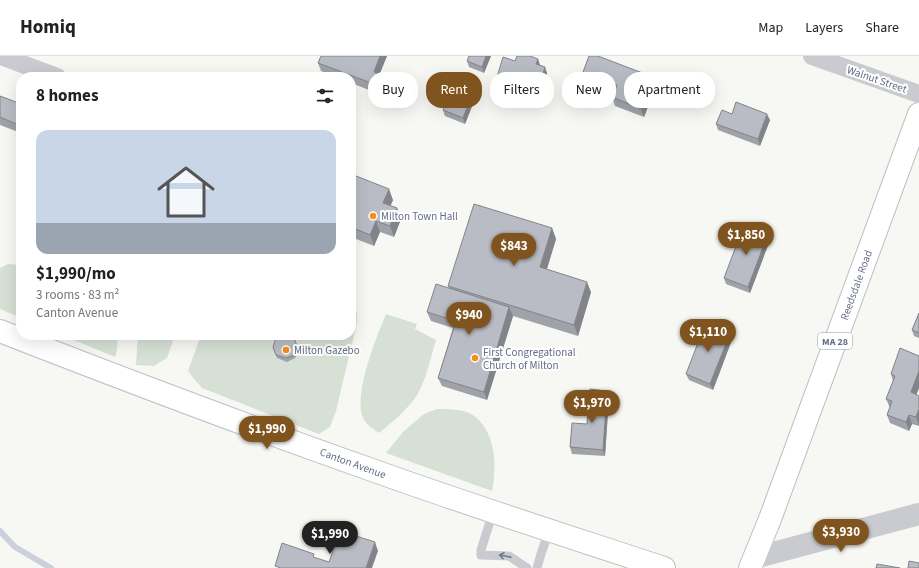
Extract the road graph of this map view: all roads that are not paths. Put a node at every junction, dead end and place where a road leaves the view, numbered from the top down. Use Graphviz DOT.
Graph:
graph roads {
  1 [pos="1,56"];
  2 [pos="812,56"];
  3 [pos="28,61"];
  4 [pos="48,72"];
  5 [pos="919,94"];
  6 [pos="919,114"];
  7 [pos="0,330"];
  8 [pos="16,336"];
  9 [pos="25,340"];
  10 [pos="493,512"];
  11 [pos="919,514"];
  12 [pos="549,530"];
  13 [pos="752,563"];
  14 [pos="527,568"];
  15 [pos="537,568"];
  16 [pos="664,568"];
  1 -- 3 [label="street"];
  2 -- 5 [label="street, Walnut Street"];
  3 -- 4 [label="street"];
  6 -- 13 [label="main road, Reedsdale Road / MA 28"];
  7 -- 8 [label="main road, Canton Avenue"];
  9 -- 10 [label="main road, Canton Avenue"];
  10 -- 12 [label="main road, Canton Avenue"];
  14 -- 10 [label="lane, one-way"];
  11 -- 13 [label="street"];
  12 -- 15 [label="lane"];
  12 -- 16 [label="main road, Canton Avenue"];
}
